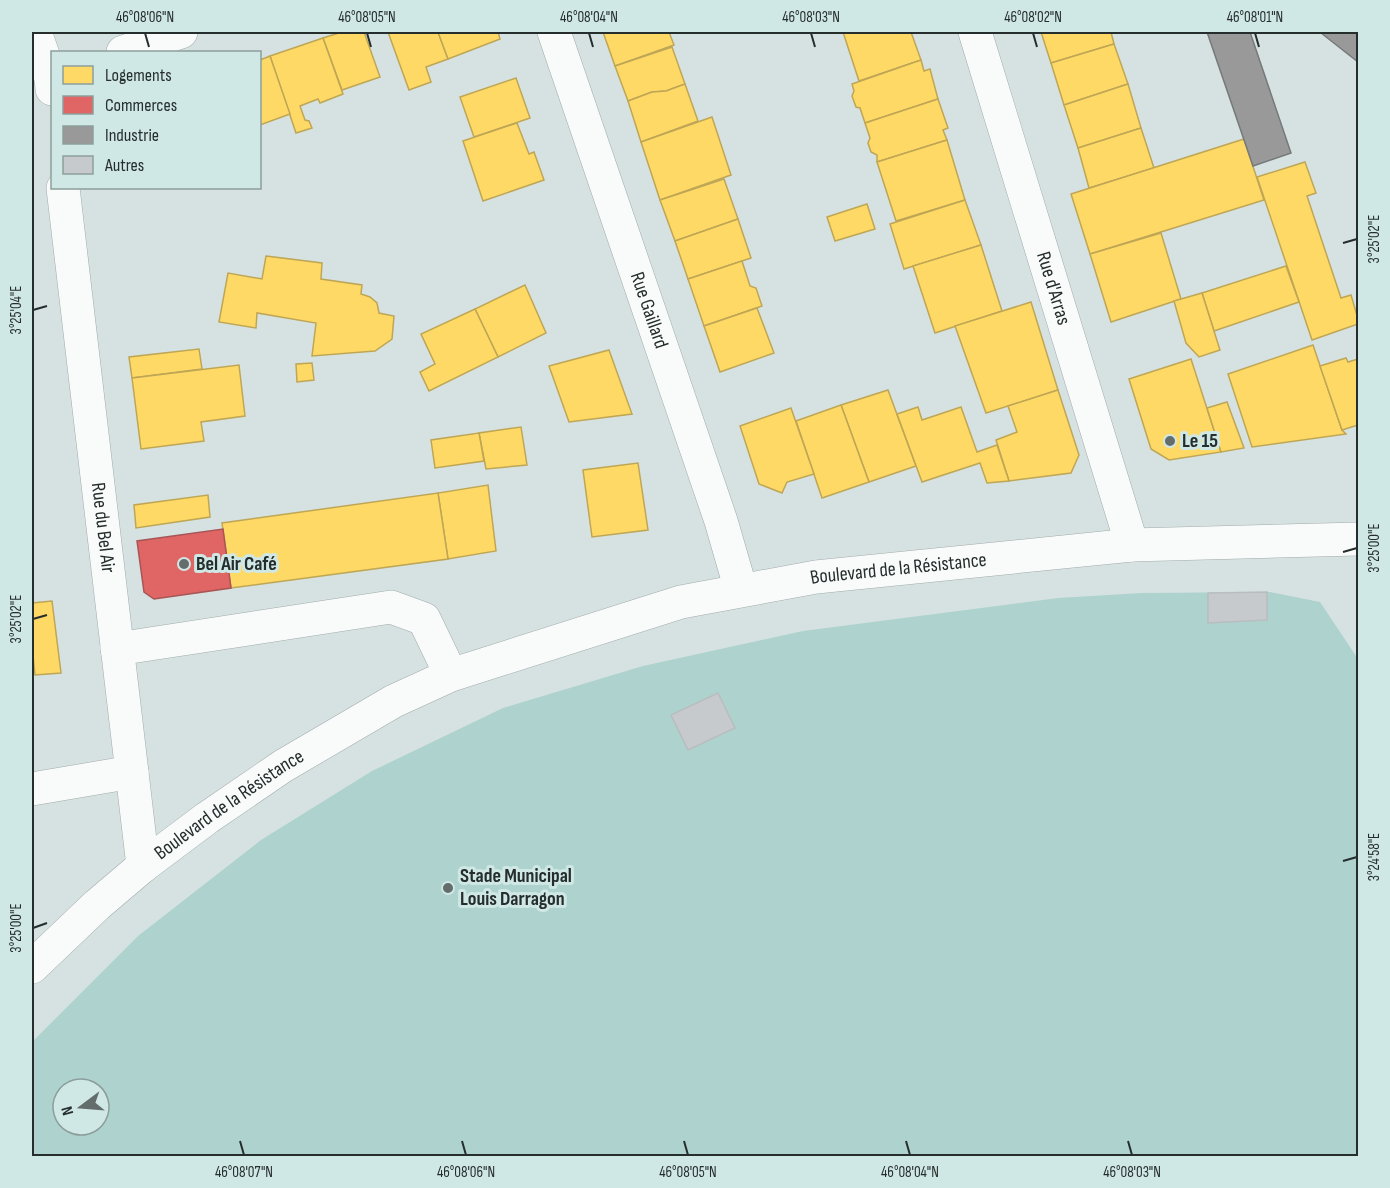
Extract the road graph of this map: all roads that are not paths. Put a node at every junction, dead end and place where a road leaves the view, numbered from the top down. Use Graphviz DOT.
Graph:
graph roads {
  1 [pos="35,32"];
  2 [pos="181,32"];
  3 [pos="554,32"];
  4 [pos="975,32"];
  5 [pos="126,51"];
  6 [pos="47,83"];
  7 [pos="63,189"];
  8 [pos="1359,539"];
  9 [pos="1132,545"];
  10 [pos="741,590"];
  11 [pos="117,649"];
  12 [pos="451,675"];
  13 [pos="132,772"];
  14 [pos="32,789"];
  15 [pos="143,866"];
  16 [pos="32,967"];
  1 -- 6 [label="street"];
  2 -- 5 [label="street"];
  3 -- 10 [label="street, Rue Gaillard"];
  4 -- 9 [label="street, Rue d'Arras"];
  7 -- 11 [label="street, Rue du Bel Air"];
  8 -- 9 [label="street, Boulevard de la Résistance"];
  9 -- 10 [label="street, Boulevard de la Résistance"];
  10 -- 12 [label="street, Boulevard de la Résistance"];
  11 -- 12 [label="street"];
  11 -- 13 [label="street, Rue du Bel Air"];
  12 -- 15 [label="street, Boulevard de la Résistance"];
  13 -- 14 [label="street"];
  13 -- 15 [label="street, Rue du Bel Air"];
  15 -- 16 [label="street, Boulevard de la Résistance"];
}
